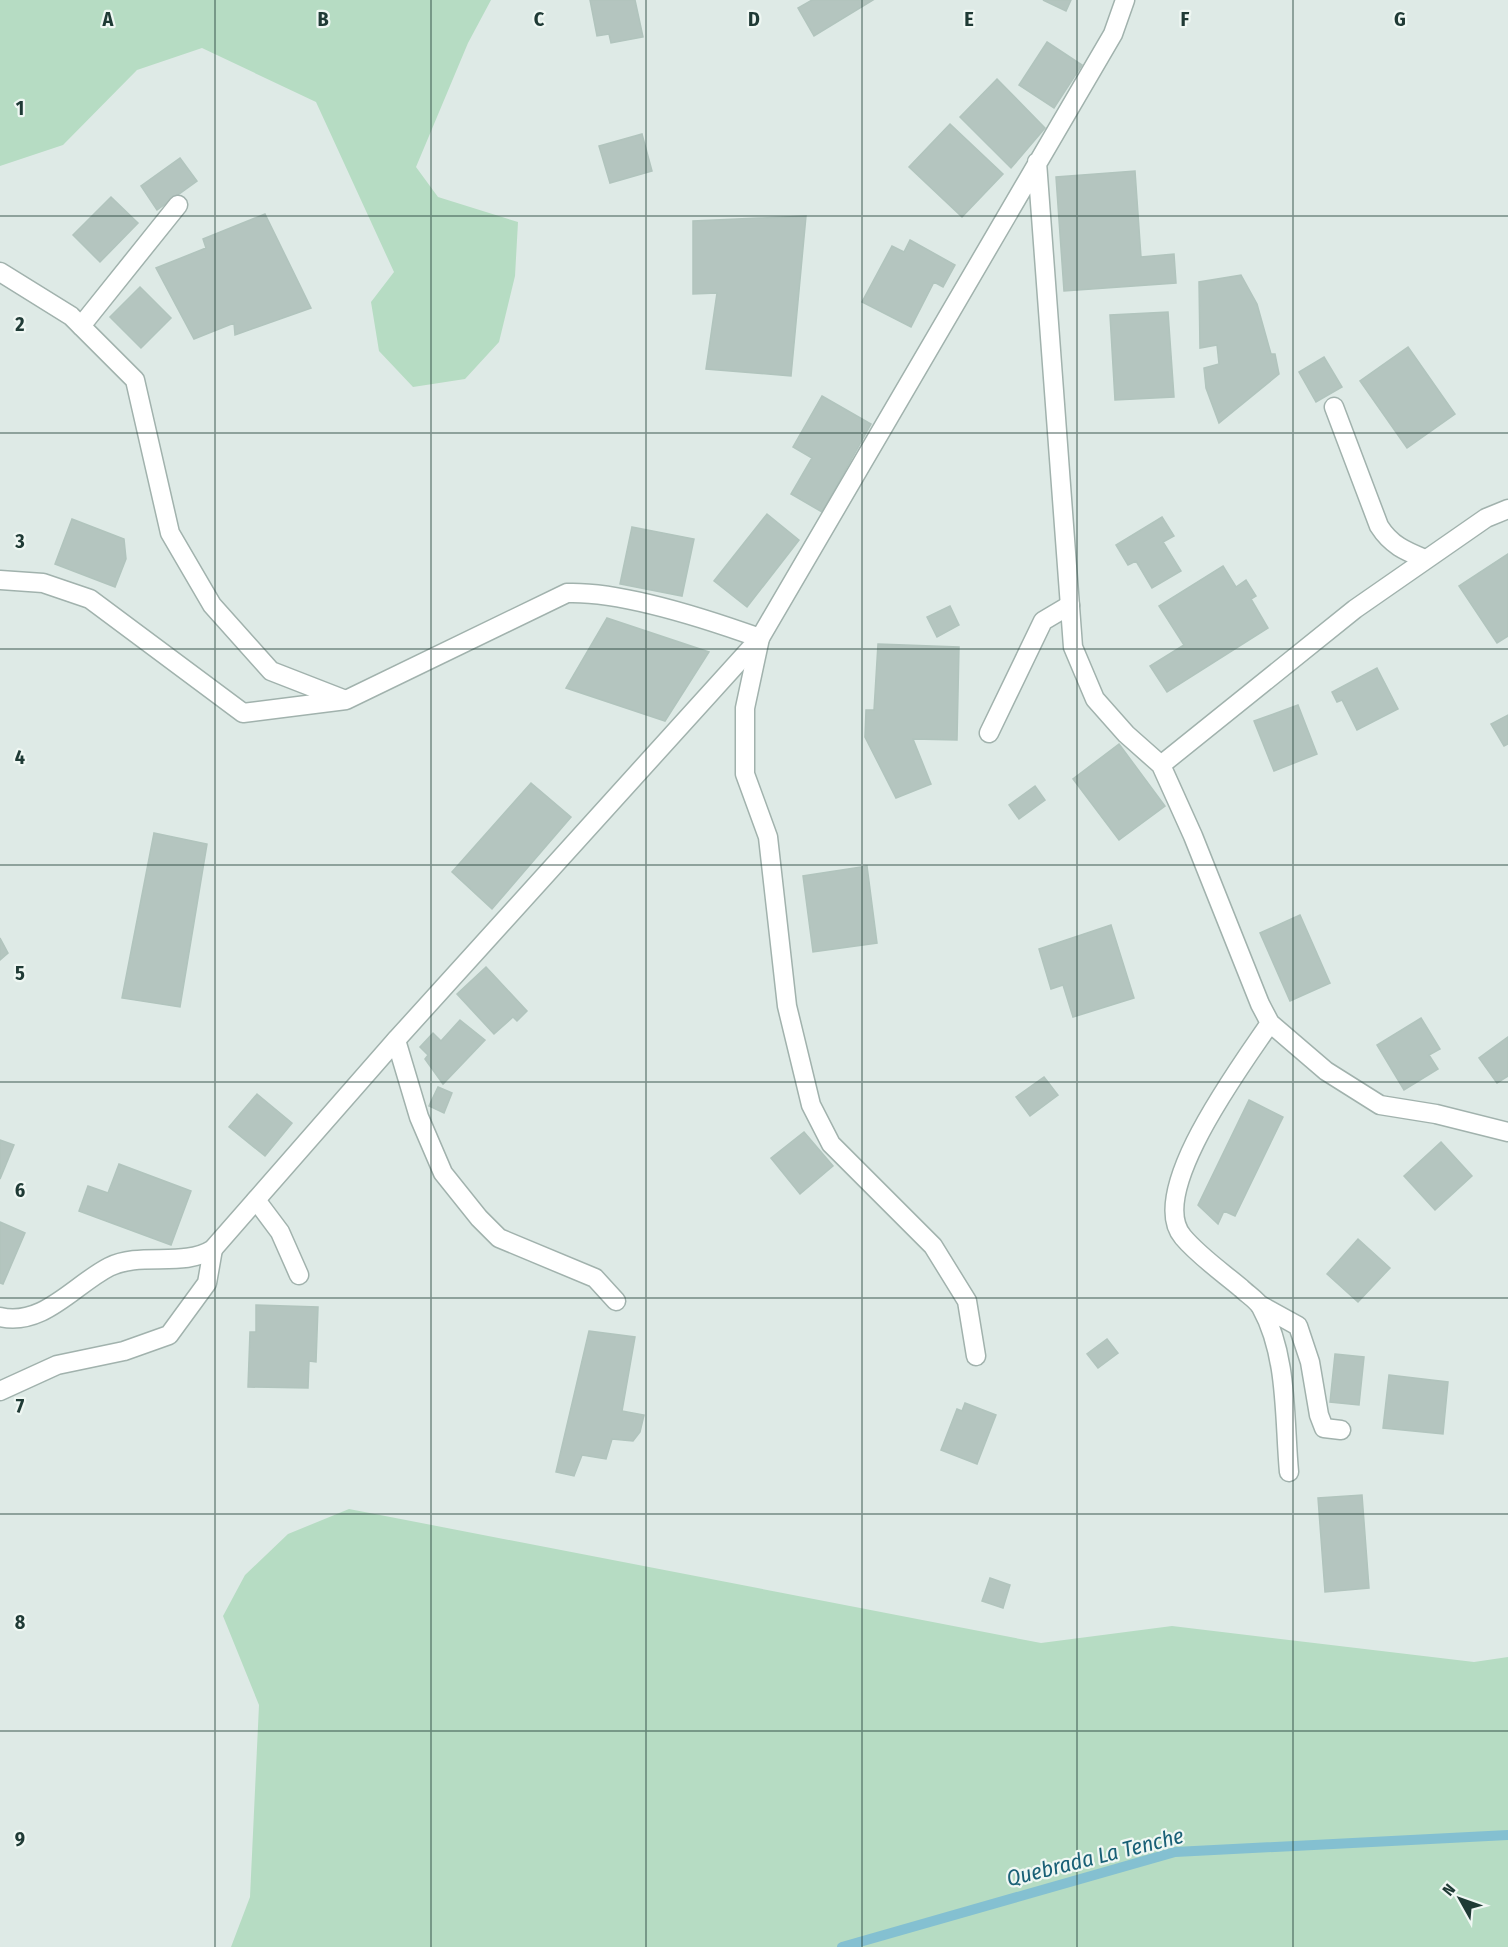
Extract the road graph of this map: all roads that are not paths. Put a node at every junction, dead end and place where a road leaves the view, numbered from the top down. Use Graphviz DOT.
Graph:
graph roads {
  1 [pos="1125,0"];
  2 [pos="1036,162"];
  3 [pos="178,205"];
  4 [pos="0,272"];
  5 [pos="81,326"];
  6 [pos="1334,407"];
  7 [pos="1508,509"];
  8 [pos="1425,560"];
  9 [pos="0,580"];
  10 [pos="1070,605"];
  11 [pos="760,638"];
  12 [pos="346,700"];
  13 [pos="989,733"];
  14 [pos="1161,765"];
  15 [pos="1270,1023"];
  16 [pos="396,1040"];
  17 [pos="1508,1132"];
  18 [pos="256,1200"];
  19 [pos="213,1249"];
  20 [pos="299,1275"];
  21 [pos="616,1301"];
  22 [pos="1260,1305"];
  23 [pos="0,1317"];
  24 [pos="976,1356"];
  25 [pos="0,1391"];
  26 [pos="1341,1430"];
  27 [pos="1289,1472"];
  1 -- 2 [label="street"];
  2 -- 10 [label="street"];
  2 -- 11 [label="street"];
  3 -- 5 [label="street"];
  4 -- 5 [label="street"];
  5 -- 12 [label="street"];
  6 -- 8 [label="street"];
  7 -- 8 [label="street"];
  8 -- 14 [label="street"];
  9 -- 12 [label="street"];
  10 -- 13 [label="street"];
  10 -- 14 [label="street"];
  11 -- 12 [label="street"];
  11 -- 16 [label="street"];
  11 -- 24 [label="street"];
  14 -- 15 [label="street"];
  15 -- 17 [label="street"];
  15 -- 22 [label="street"];
  16 -- 18 [label="street"];
  16 -- 21 [label="street"];
  18 -- 19 [label="street"];
  18 -- 20 [label="street"];
  19 -- 23 [label="street"];
  19 -- 25 [label="street"];
  22 -- 26 [label="street"];
  22 -- 27 [label="street"];
}
